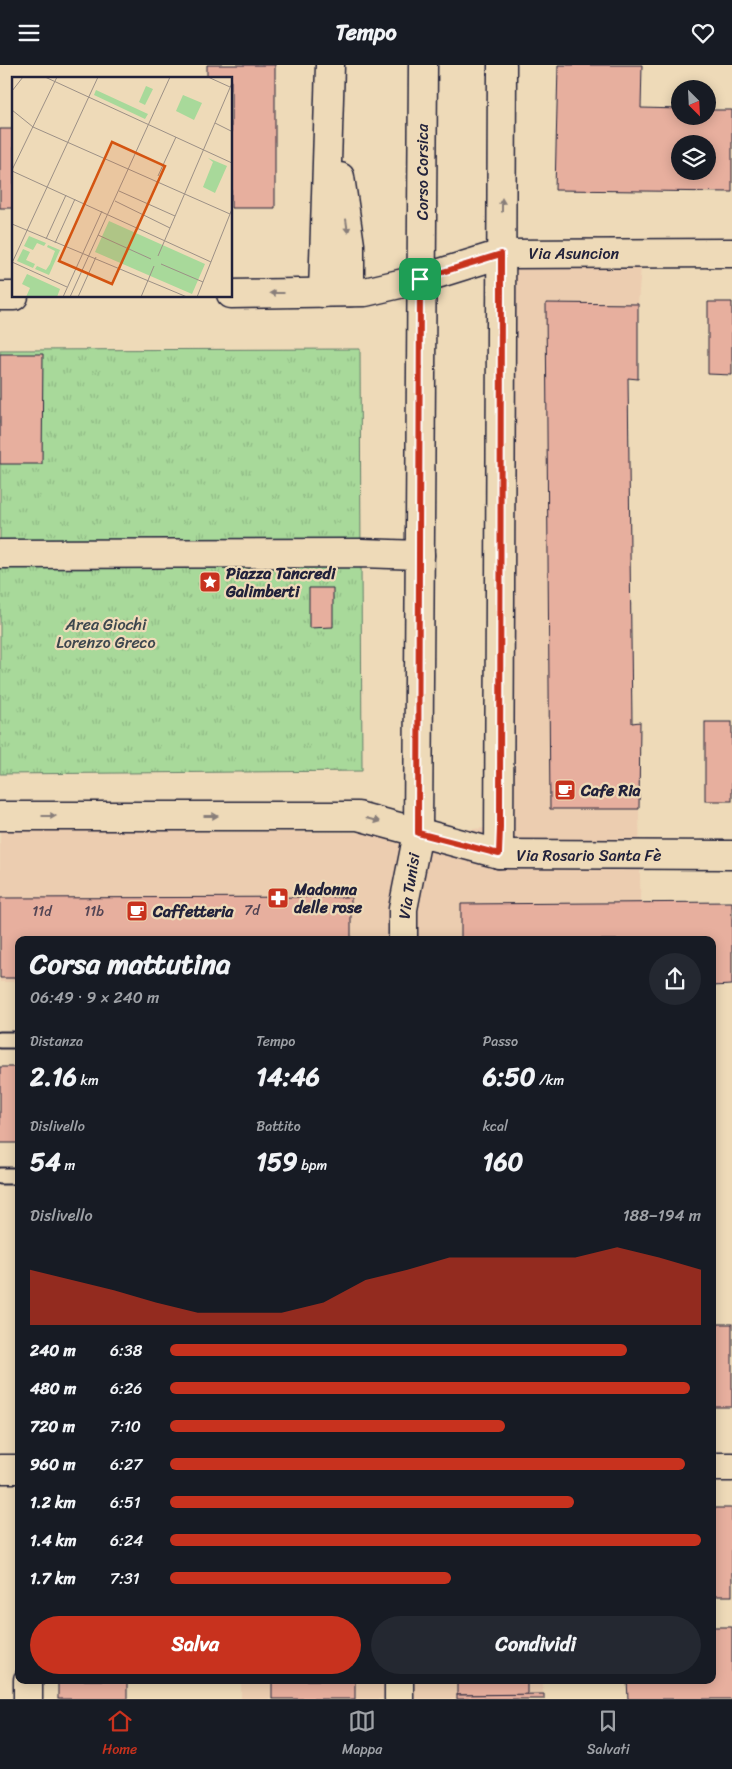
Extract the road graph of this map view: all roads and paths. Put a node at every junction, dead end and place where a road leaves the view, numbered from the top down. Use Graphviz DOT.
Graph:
graph roads {
  1 [pos="330,65"];
  2 [pos="423,65"];
  3 [pos="502,65"];
  4 [pos="732,253"];
  5 [pos="501,254"];
  6 [pos="420,279"];
  7 [pos="337,293"];
  8 [pos="232,294"];
  9 [pos="0,554"];
  10 [pos="420,555"];
  11 [pos="0,816"];
  12 [pos="418,833"];
  13 [pos="499,854"];
  14 [pos="732,855"];
  15 [pos="403,936"];
  16 [pos="0,1040"];
  17 [pos="15,1040"];
  18 [pos="0,1176"];
  19 [pos="15,1176"];
  20 [pos="716,1467"];
  21 [pos="732,1467"];
  22 [pos="0,1469"];
  23 [pos="15,1469"];
  24 [pos="28,1684"];
  25 [pos="399,1684"];
  26 [pos="28,1699"];
  27 [pos="398,1699"];
  1 -- 7 [label="street, one-way"];
  2 -- 6 [label="street, Corso Corsica"];
  5 -- 3 [label="street, one-way"];
  4 -- 5 [label="street, Via Asuncion"];
  5 -- 6 [label="street, Via Asuncion"];
  5 -- 13 [label="street"];
  6 -- 7 [label="street, Via Asuncion"];
  6 -- 10 [label="street"];
  7 -- 8 [label="street, one-way"];
  9 -- 10 [label="street"];
  10 -- 12 [label="street"];
  11 -- 12 [label="street, one-way"];
  12 -- 13 [label="street, Via Rosario Santa Fè"];
  12 -- 15 [label="street, Via Tunisi"];
  13 -- 14 [label="street, Via Rosario Santa Fè"];
  16 -- 17 [label="lane"];
  18 -- 19 [label="lane"];
  20 -- 21 [label="street"];
  22 -- 23 [label="street"];
  24 -- 26 [label="street"];
  25 -- 27 [label="street"];
}
